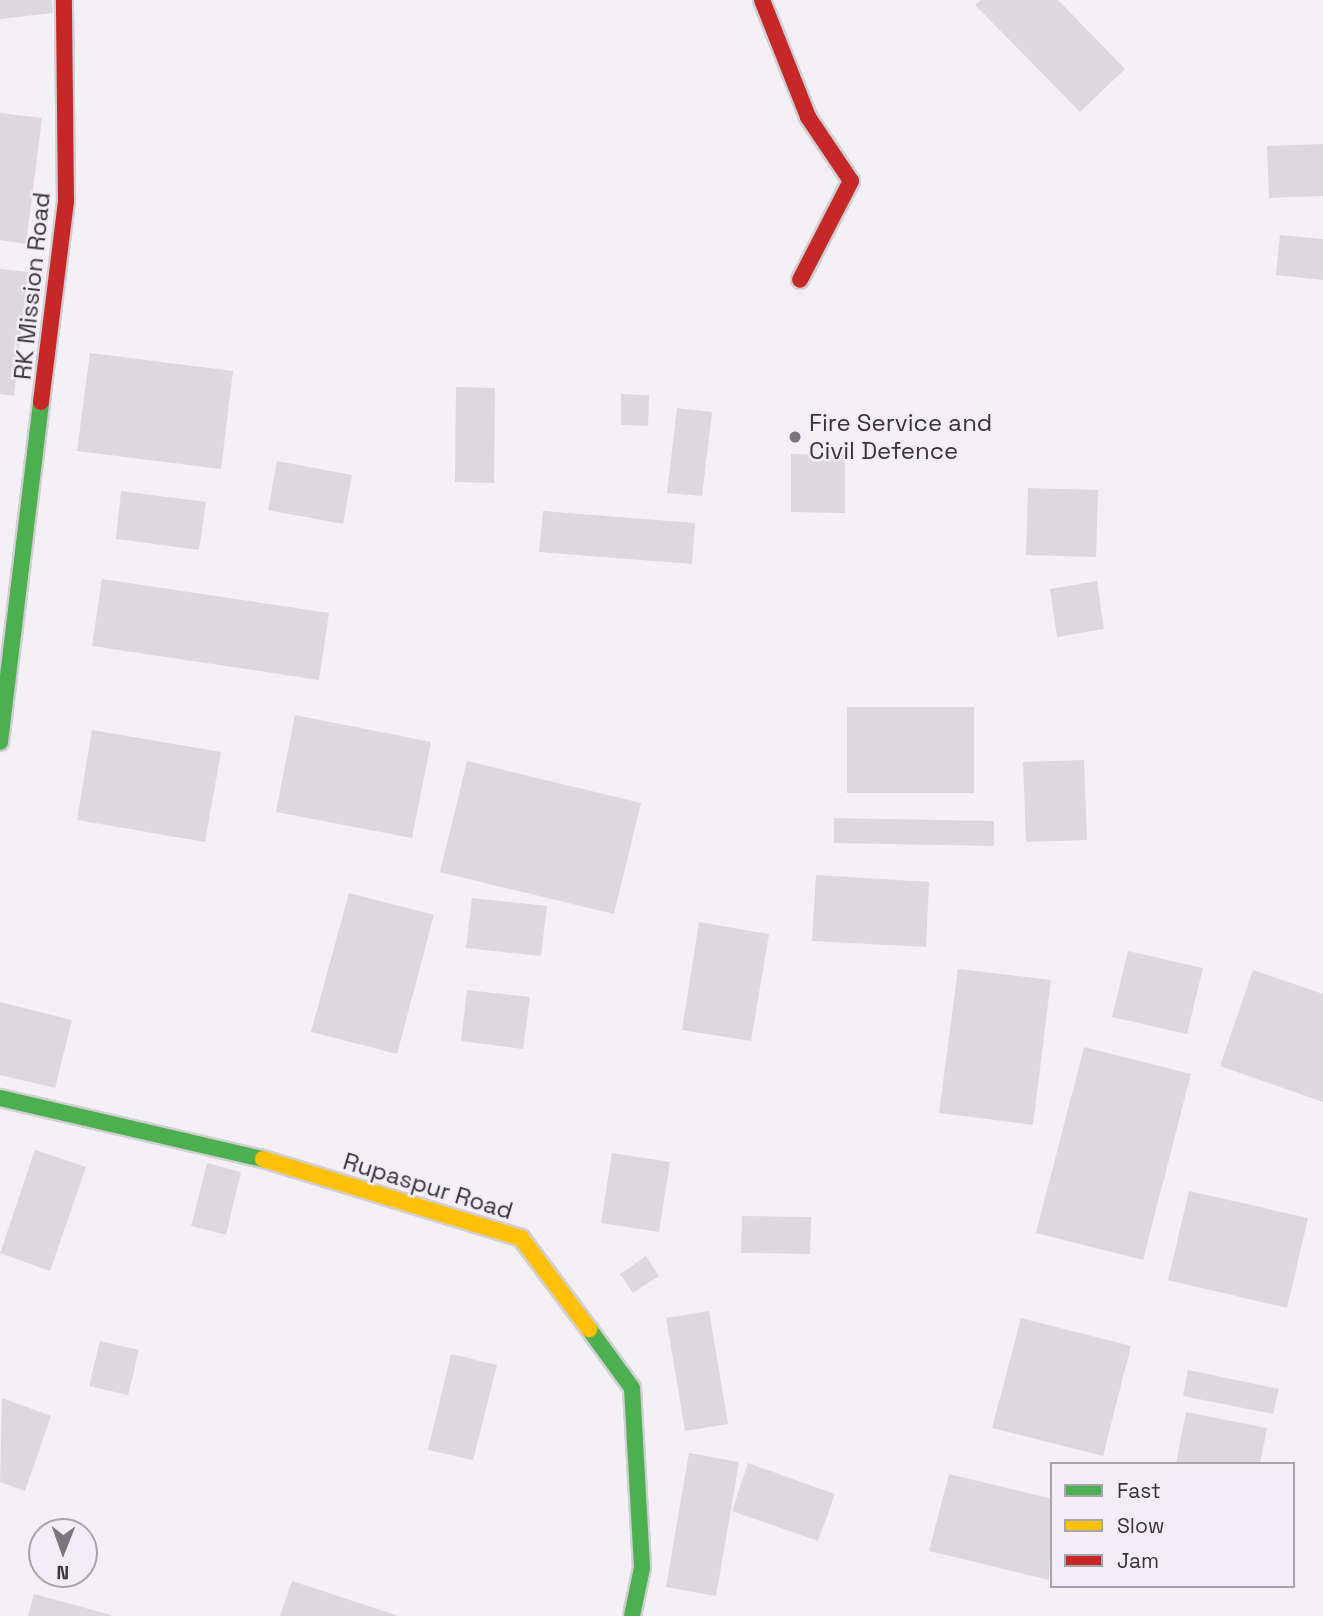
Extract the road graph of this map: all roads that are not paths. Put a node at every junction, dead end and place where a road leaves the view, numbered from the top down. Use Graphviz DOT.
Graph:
graph roads {
  1 [pos="64,0"];
  2 [pos="762,0"];
  3 [pos="800,280"];
  4 [pos="0,742"];
  5 [pos="0,1098"];
  6 [pos="632,1616"];
  1 -- 4 [label="street, RK Mission Road"];
  2 -- 3 [label="street"];
  5 -- 6 [label="street, Rupaspur Road"];
}
